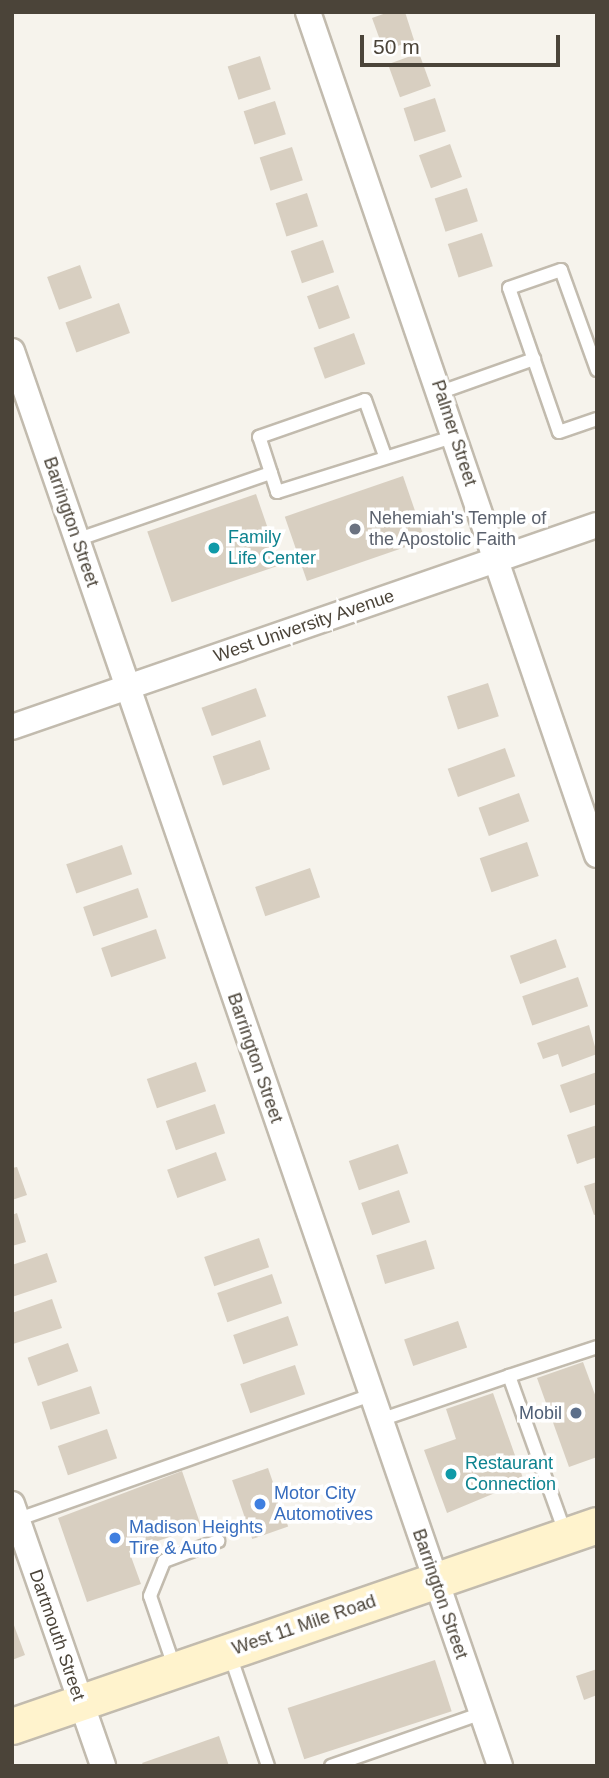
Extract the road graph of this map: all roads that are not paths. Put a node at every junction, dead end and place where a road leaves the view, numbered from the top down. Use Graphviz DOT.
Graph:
graph roads {
  1 [pos="308,12"];
  2 [pos="12,351"];
  3 [pos="534,359"];
  4 [pos="597,370"];
  5 [pos="441,392"];
  6 [pos="597,419"];
  7 [pos="456,436"];
  8 [pos="385,456"];
  9 [pos="271,473"];
  10 [pos="597,525"];
  11 [pos="76,540"];
  12 [pos="495,560"];
  13 [pos="128,687"];
  14 [pos="12,727"];
  15 [pos="597,855"];
  16 [pos="597,1347"];
  17 [pos="509,1376"];
  18 [pos="371,1395"];
  19 [pos="380,1420"];
  20 [pos="14,1514"];
  21 [pos="581,1530"];
  22 [pos="218,1541"];
  23 [pos="435,1580"];
  24 [pos="228,1651"];
  25 [pos="176,1669"];
  26 [pos="80,1703"];
  27 [pos="482,1713"];
  28 [pos="12,1726"];
  29 [pos="103,1766"];
  30 [pos="268,1766"];
  31 [pos="331,1766"];
  32 [pos="500,1766"];
  1 -- 5 [label="street, Palmer Street"];
  2 -- 11 [label="street, Barrington Street"];
  3 -- 4 [label="lane"];
  3 -- 5 [label="lane"];
  3 -- 6 [label="lane"];
  5 -- 7 [label="street, Palmer Street"];
  7 -- 8 [label="lane"];
  7 -- 12 [label="street, Palmer Street"];
  8 -- 9 [label="lane"];
  8 -- 9 [label="lane"];
  9 -- 11 [label="lane"];
  10 -- 12 [label="street, West University Avenue"];
  11 -- 13 [label="street, Barrington Street"];
  12 -- 13 [label="street, West University Avenue"];
  12 -- 15 [label="street, Palmer Street"];
  13 -- 14 [label="street, West University Avenue"];
  13 -- 18 [label="street, Barrington Street"];
  16 -- 17 [label="lane"];
  17 -- 19 [label="lane"];
  17 -- 21 [label="lane"];
  18 -- 19 [label="street, Barrington Street"];
  18 -- 20 [label="lane"];
  19 -- 23 [label="street, Barrington Street"];
  20 -- 26 [label="street, Dartmouth Street"];
  21 -- 23 [label="main road, West 11 Mile Road"];
  22 -- 25 [label="lane"];
  23 -- 24 [label="main road, West 11 Mile Road"];
  23 -- 27 [label="street, Barrington Street"];
  24 -- 25 [label="main road, West 11 Mile Road"];
  24 -- 30 [label="lane"];
  25 -- 26 [label="main road, West 11 Mile Road"];
  26 -- 28 [label="main road, West 11 Mile Road"];
  26 -- 29 [label="street, Dartmouth Street"];
  27 -- 31 [label="lane"];
  27 -- 32 [label="street, Barrington Street"];
}
